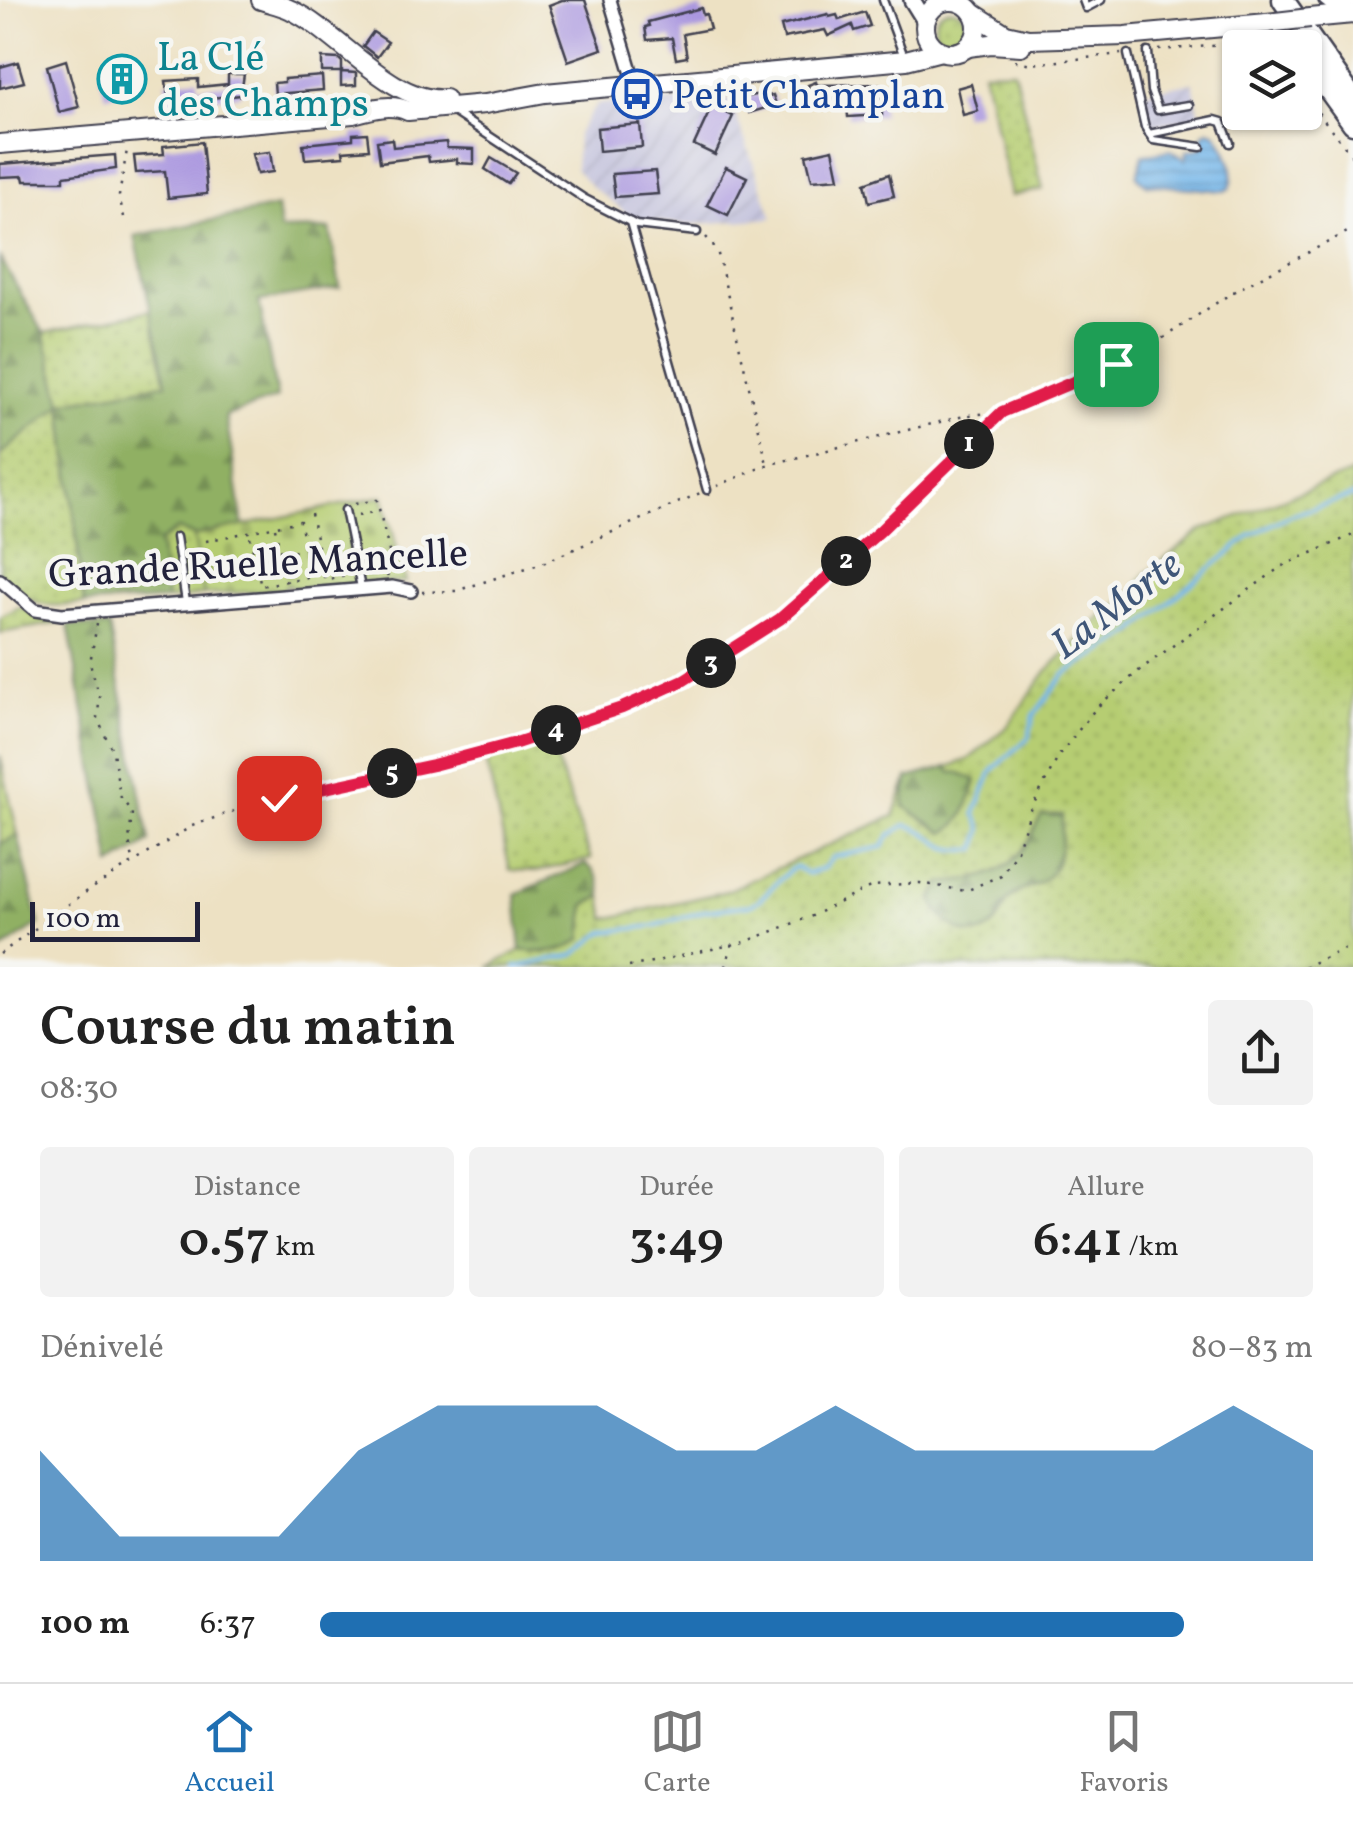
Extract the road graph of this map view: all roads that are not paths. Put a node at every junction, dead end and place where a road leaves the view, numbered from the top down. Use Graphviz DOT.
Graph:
graph roads {
  1 [pos="260,0"];
  2 [pos="610,0"];
  3 [pos="883,0"];
  4 [pos="912,0"];
  5 [pos="1083,0"];
  6 [pos="1101,0"];
  7 [pos="1266,0"];
  8 [pos="1282,0"];
  9 [pos="1326,0"];
  10 [pos="1353,0"];
  11 [pos="940,1"];
  12 [pos="974,14"];
  13 [pos="1353,14"];
  14 [pos="925,27"];
  15 [pos="1286,30"];
  16 [pos="1126,45"];
  17 [pos="968,47"];
  18 [pos="941,52"];
  19 [pos="1148,52"];
  20 [pos="896,57"];
  21 [pos="1322,80"];
  22 [pos="635,84"];
  23 [pos="545,92"];
  24 [pos="1353,99"];
  25 [pos="411,102"];
  26 [pos="1189,105"];
  27 [pos="448,108"];
  28 [pos="1353,123"];
  29 [pos="1149,134"];
  30 [pos="1230,143"];
  31 [pos="0,144"];
  32 [pos="1200,147"];
  33 [pos="630,222"];
  34 [pos="698,232"];
  35 [pos="707,490"];
  36 [pos="346,511"];
  37 [pos="176,537"];
  38 [pos="0,580"];
  39 [pos="362,590"];
  40 [pos="411,592"];
  41 [pos="186,602"];
  1 -- 25 [label="main road"];
  2 -- 22 [label="street"];
  3 -- 20 [label="lane"];
  4 -- 14 [label="street"];
  5 -- 6 [label="lane"];
  7 -- 15 [label="highway"];
  8 -- 24 [label="highway"];
  9 -- 10 [label="street"];
  11 -- 12 [label="main road"];
  11 -- 14 [label="main road"];
  12 -- 16 [label="main road"];
  12 -- 17 [label="main road"];
  13 -- 16 [label="main road, bridge"];
  14 -- 18 [label="main road"];
  14 -- 20 [label="main road"];
  16 -- 17 [label="main road"];
  16 -- 29 [label="lane"];
  17 -- 18 [label="main road"];
  18 -- 20 [label="main road"];
  19 -- 26 [label="lane"];
  20 -- 22 [label="main road"];
  21 -- 28 [label="highway"];
  22 -- 23 [label="main road"];
  23 -- 25 [label="main road"];
  23 -- 27 [label="main road"];
  25 -- 27 [label="main road"];
  25 -- 31 [label="main road"];
  27 -- 33 [label="lane"];
  29 -- 30 [label="lane"];
  29 -- 32 [label="lane"];
  33 -- 34 [label="lane"];
  33 -- 35 [label="lane"];
  36 -- 39 [label="lane"];
  37 -- 41 [label="lane"];
  38 -- 41 [label="street, Grande Ruelle Mancelle"];
  39 -- 40 [label="street, Grande Ruelle Mancelle"];
  39 -- 41 [label="street, Grande Ruelle Mancelle"];
}
